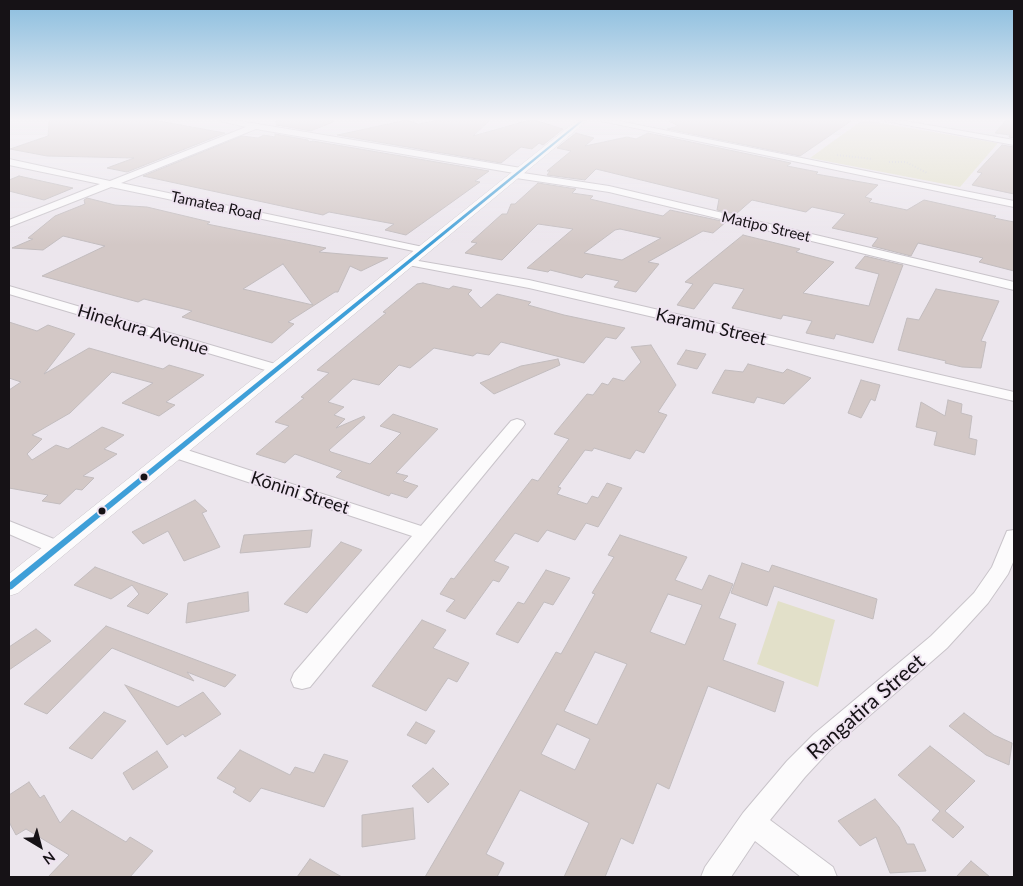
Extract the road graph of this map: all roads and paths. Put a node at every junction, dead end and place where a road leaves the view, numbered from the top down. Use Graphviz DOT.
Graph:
graph roads {
  1 [pos="11,162"];
  2 [pos="164,162"];
  3 [pos="459,162"];
  4 [pos="532,162"];
  5 [pos="809,162"];
  6 [pos="519,173"];
  7 [pos="111,184"];
  8 [pos="1014,204"];
  9 [pos="9,224"];
  10 [pos="423,250"];
  11 [pos="407,262"];
  12 [pos="1014,286"];
  13 [pos="9,290"];
  14 [pos="277,369"];
  15 [pos="1014,397"];
  16 [pos="517,424"];
  17 [pos="175,452"];
  18 [pos="9,527"];
  19 [pos="425,534"];
  20 [pos="1014,541"];
  21 [pos="57,548"];
  22 [pos="9,587"];
  23 [pos="302,680"];
  24 [pos="752,822"];
  25 [pos="715,877"];
  26 [pos="823,877"];
  1 -- 7 [label="street, Tamatea Road"];
  2 -- 7 [label="street"];
  3 -- 6 [label="street, Matipo Street"];
  4 -- 6 [label="street"];
  5 -- 8 [label="street"];
  6 -- 10 [label="street"];
  6 -- 12 [label="street, Matipo Street"];
  7 -- 9 [label="street"];
  7 -- 10 [label="street, Tamatea Road"];
  10 -- 11 [label="street"];
  11 -- 14 [label="street"];
  11 -- 15 [label="street, Karamū Street"];
  13 -- 14 [label="street, Hinekura Avenue"];
  14 -- 17 [label="street"];
  16 -- 19 [label="street"];
  17 -- 19 [label="street, Kōnini Street"];
  17 -- 21 [label="street"];
  18 -- 21 [label="street"];
  19 -- 23 [label="street"];
  20 -- 24 [label="street, Rangatira Street"];
  21 -- 22 [label="street"];
  24 -- 25 [label="street, Rangatira Street"];
  24 -- 26 [label="street"];
}
